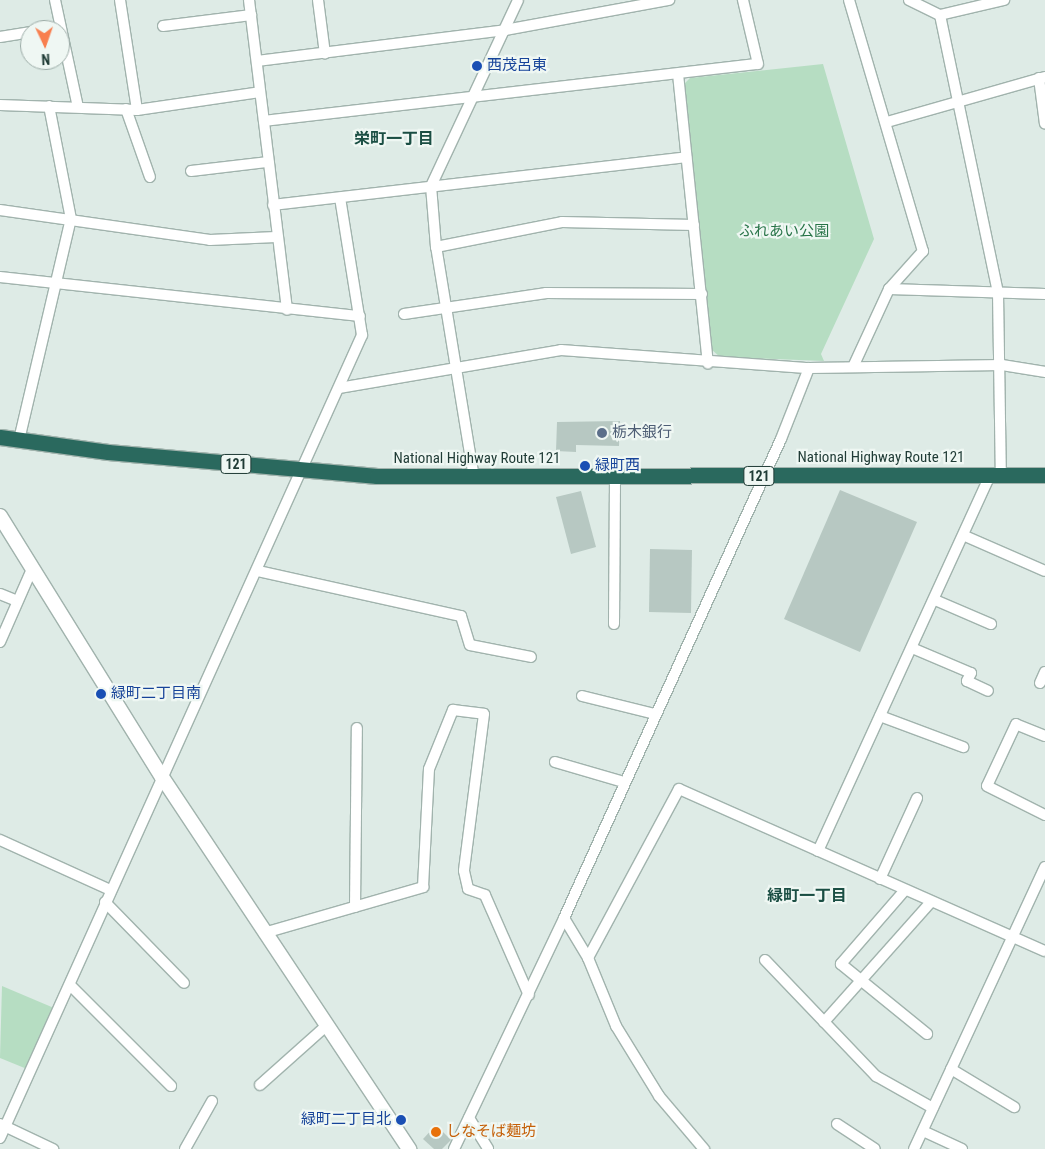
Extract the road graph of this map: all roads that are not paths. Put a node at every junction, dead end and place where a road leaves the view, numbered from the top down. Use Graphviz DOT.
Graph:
graph roads {
  1 [pos="55,0"];
  2 [pos="120,0"];
  3 [pos="249,0"];
  4 [pos="318,0"];
  5 [pos="518,0"];
  6 [pos="670,0"];
  7 [pos="742,0"];
  8 [pos="849,0"];
  9 [pos="908,0"];
  10 [pos="1004,0"];
  11 [pos="251,15"];
  12 [pos="940,15"];
  13 [pos="163,26"];
  14 [pos="505,30"];
  15 [pos="20,34"];
  16 [pos="0,37"];
  17 [pos="326,54"];
  18 [pos="257,61"];
  19 [pos="678,74"];
  20 [pos="1042,77"];
  21 [pos="260,92"];
  22 [pos="474,98"];
  23 [pos="957,102"];
  24 [pos="0,104"];
  25 [pos="49,106"];
  26 [pos="78,106"];
  27 [pos="132,109"];
  28 [pos="264,121"];
  29 [pos="887,122"];
  30 [pos="1045,124"];
  31 [pos="686,157"];
  32 [pos="268,162"];
  33 [pos="191,171"];
  34 [pos="150,176"];
  35 [pos="431,186"];
  36 [pos="340,198"];
  37 [pos="273,205"];
  38 [pos="0,210"];
  39 [pos="71,219"];
  40 [pos="694,225"];
  41 [pos="276,237"];
  42 [pos="436,247"];
  43 [pos="0,277"];
  44 [pos="58,285"];
  45 [pos="889,290"];
  46 [pos="998,293"];
  47 [pos="702,294"];
  48 [pos="1045,294"];
  49 [pos="446,307"];
  50 [pos="287,310"];
  51 [pos="404,314"];
  52 [pos="360,316"];
  53 [pos="708,363"];
  54 [pos="1002,365"];
  55 [pos="852,366"];
  56 [pos="809,368"];
  57 [pos="457,370"];
  58 [pos="1045,372"];
  59 [pos="339,388"];
  60 [pos="0,437"];
  61 [pos="19,440"];
  62 [pos="302,470"];
  63 [pos="996,475"];
  64 [pos="1045,475"];
  65 [pos="615,476"];
  66 [pos="763,476"];
  67 [pos="474,478"];
  68 [pos="0,516"];
  69 [pos="965,536"];
  70 [pos="32,569"];
  71 [pos="1045,570"];
  72 [pos="258,572"];
  73 [pos="0,594"];
  74 [pos="935,600"];
  75 [pos="17,601"];
  76 [pos="614,624"];
  77 [pos="991,624"];
  78 [pos="0,642"];
  79 [pos="912,648"];
  80 [pos="530,658"];
  81 [pos="1045,672"];
  82 [pos="1040,683"];
  83 [pos="988,691"];
  84 [pos="582,696"];
  85 [pos="655,714"];
  86 [pos="880,716"];
  87 [pos="357,728"];
  88 [pos="1045,736"];
  89 [pos="963,748"];
  90 [pos="555,762"];
  91 [pos="162,777"];
  92 [pos="624,782"];
  93 [pos="918,798"];
  94 [pos="1045,815"];
  95 [pos="0,840"];
  96 [pos="818,851"];
  97 [pos="1045,867"];
  98 [pos="880,879"];
  99 [pos="110,890"];
  100 [pos="904,890"];
  101 [pos="105,902"];
  102 [pos="931,902"];
  103 [pos="355,907"];
  104 [pos="564,918"];
  105 [pos="264,933"];
  106 [pos="1012,938"];
  107 [pos="1045,951"];
  108 [pos="588,958"];
  109 [pos="764,960"];
  110 [pos="862,981"];
  111 [pos="184,983"];
  112 [pos="70,985"];
  113 [pos="529,995"];
  114 [pos="824,1022"];
  115 [pos="327,1025"];
  116 [pos="927,1034"];
  117 [pos="951,1069"];
  118 [pos="260,1085"];
  119 [pos="171,1086"];
  120 [pos="212,1101"];
  121 [pos="1014,1107"];
  122 [pos="933,1108"];
  123 [pos="469,1118"];
  124 [pos="837,1124"];
  125 [pos="2,1126"];
  126 [pos="923,1131"];
  127 [pos="0,1138"];
  128 [pos="53,1149"];
  129 [pos="185,1149"];
  130 [pos="409,1149"];
  131 [pos="454,1149"];
  132 [pos="488,1149"];
  133 [pos="704,1149"];
  134 [pos="875,1149"];
  135 [pos="914,1149"];
  136 [pos="962,1149"];
  1 -- 26 [label="street"];
  2 -- 27 [label="street"];
  3 -- 11 [label="street"];
  4 -- 17 [label="street"];
  5 -- 14 [label="street"];
  6 -- 14 [label="street"];
  7 -- 19 [label="street"];
  8 -- 29 [label="street"];
  9 -- 12 [label="street"];
  10 -- 12 [label="street"];
  11 -- 13 [label="street"];
  11 -- 18 [label="street"];
  12 -- 23 [label="street"];
  14 -- 17 [label="street"];
  14 -- 22 [label="street"];
  15 -- 16 [label="street"];
  17 -- 18 [label="street"];
  18 -- 21 [label="street"];
  19 -- 22 [label="street"];
  19 -- 31 [label="street"];
  20 -- 23 [label="street"];
  20 -- 30 [label="street"];
  21 -- 27 [label="street"];
  21 -- 28 [label="street"];
  22 -- 28 [label="street"];
  22 -- 35 [label="street"];
  23 -- 29 [label="street"];
  23 -- 46 [label="street"];
  24 -- 25 [label="street"];
  25 -- 26 [label="street"];
  25 -- 39 [label="street"];
  26 -- 27 [label="street"];
  27 -- 34 [label="street"];
  28 -- 32 [label="street"];
  29 -- 45 [label="street"];
  31 -- 35 [label="street"];
  31 -- 40 [label="street"];
  32 -- 33 [label="street"];
  32 -- 37 [label="street"];
  35 -- 36 [label="street"];
  35 -- 42 [label="street"];
  36 -- 37 [label="street"];
  36 -- 52 [label="street"];
  37 -- 41 [label="street"];
  38 -- 39 [label="street"];
  39 -- 41 [label="street"];
  39 -- 44 [label="street"];
  40 -- 42 [label="street"];
  40 -- 47 [label="street"];
  41 -- 50 [label="street"];
  42 -- 49 [label="street"];
  43 -- 44 [label="street"];
  44 -- 50 [label="street"];
  44 -- 61 [label="street"];
  45 -- 46 [label="street"];
  45 -- 55 [label="street"];
  46 -- 48 [label="street"];
  46 -- 54 [label="street"];
  47 -- 49 [label="street"];
  47 -- 53 [label="street"];
  49 -- 51 [label="street"];
  49 -- 57 [label="street"];
  50 -- 52 [label="street"];
  52 -- 59 [label="street"];
  53 -- 56 [label="street"];
  53 -- 57 [label="street"];
  54 -- 55 [label="street"];
  54 -- 58 [label="street"];
  54 -- 63 [label="street"];
  55 -- 56 [label="street"];
  56 -- 66 [label="street"];
  57 -- 59 [label="street"];
  57 -- 67 [label="street"];
  59 -- 62 [label="street"];
  60 -- 61 [label="highway, National Highway Route 121 / 121"];
  61 -- 62 [label="highway, National Highway Route 121 / 121"];
  62 -- 67 [label="highway, National Highway Route 121 / 121"];
  62 -- 72 [label="street"];
  63 -- 64 [label="highway, National Highway Route 121 / 121"];
  63 -- 66 [label="highway, National Highway Route 121 / 121"];
  63 -- 69 [label="street"];
  65 -- 66 [label="highway, National Highway Route 121 / 121"];
  65 -- 67 [label="highway, National Highway Route 121 / 121"];
  65 -- 76 [label="street"];
  66 -- 85 [label="street"];
  68 -- 70 [label="street"];
  69 -- 71 [label="street"];
  69 -- 74 [label="street"];
  70 -- 75 [label="street"];
  70 -- 91 [label="street"];
  72 -- 80 [label="street"];
  72 -- 91 [label="street"];
  73 -- 75 [label="street"];
  74 -- 77 [label="street"];
  74 -- 79 [label="street"];
  75 -- 78 [label="street"];
  79 -- 83 [label="street"];
  79 -- 86 [label="street"];
  81 -- 82 [label="street"];
  84 -- 85 [label="street"];
  85 -- 92 [label="street"];
  86 -- 89 [label="street"];
  86 -- 96 [label="street"];
  87 -- 103 [label="street"];
  88 -- 94 [label="street"];
  90 -- 92 [label="street"];
  91 -- 99 [label="street"];
  91 -- 105 [label="street"];
  92 -- 104 [label="street"];
  93 -- 98 [label="street"];
  95 -- 99 [label="street"];
  96 -- 98 [label="street"];
  96 -- 108 [label="street"];
  97 -- 106 [label="street"];
  98 -- 100 [label="street"];
  99 -- 101 [label="street"];
  100 -- 102 [label="street"];
  100 -- 110 [label="street"];
  101 -- 111 [label="street"];
  101 -- 112 [label="street"];
  102 -- 106 [label="street"];
  102 -- 110 [label="street"];
  103 -- 105 [label="street"];
  103 -- 113 [label="street"];
  104 -- 108 [label="street"];
  104 -- 113 [label="street"];
  105 -- 115 [label="street"];
  106 -- 107 [label="street"];
  106 -- 117 [label="street"];
  108 -- 133 [label="street"];
  109 -- 114 [label="street"];
  110 -- 114 [label="street"];
  110 -- 116 [label="street"];
  112 -- 119 [label="street"];
  112 -- 125 [label="street"];
  113 -- 123 [label="street"];
  114 -- 122 [label="street"];
  115 -- 118 [label="street"];
  115 -- 130 [label="street"];
  117 -- 121 [label="street"];
  117 -- 122 [label="street"];
  120 -- 129 [label="street"];
  122 -- 126 [label="street"];
  123 -- 131 [label="street"];
  123 -- 132 [label="street"];
  124 -- 134 [label="street"];
  125 -- 127 [label="street"];
  125 -- 128 [label="street"];
  126 -- 135 [label="street"];
  126 -- 136 [label="street"];
}
